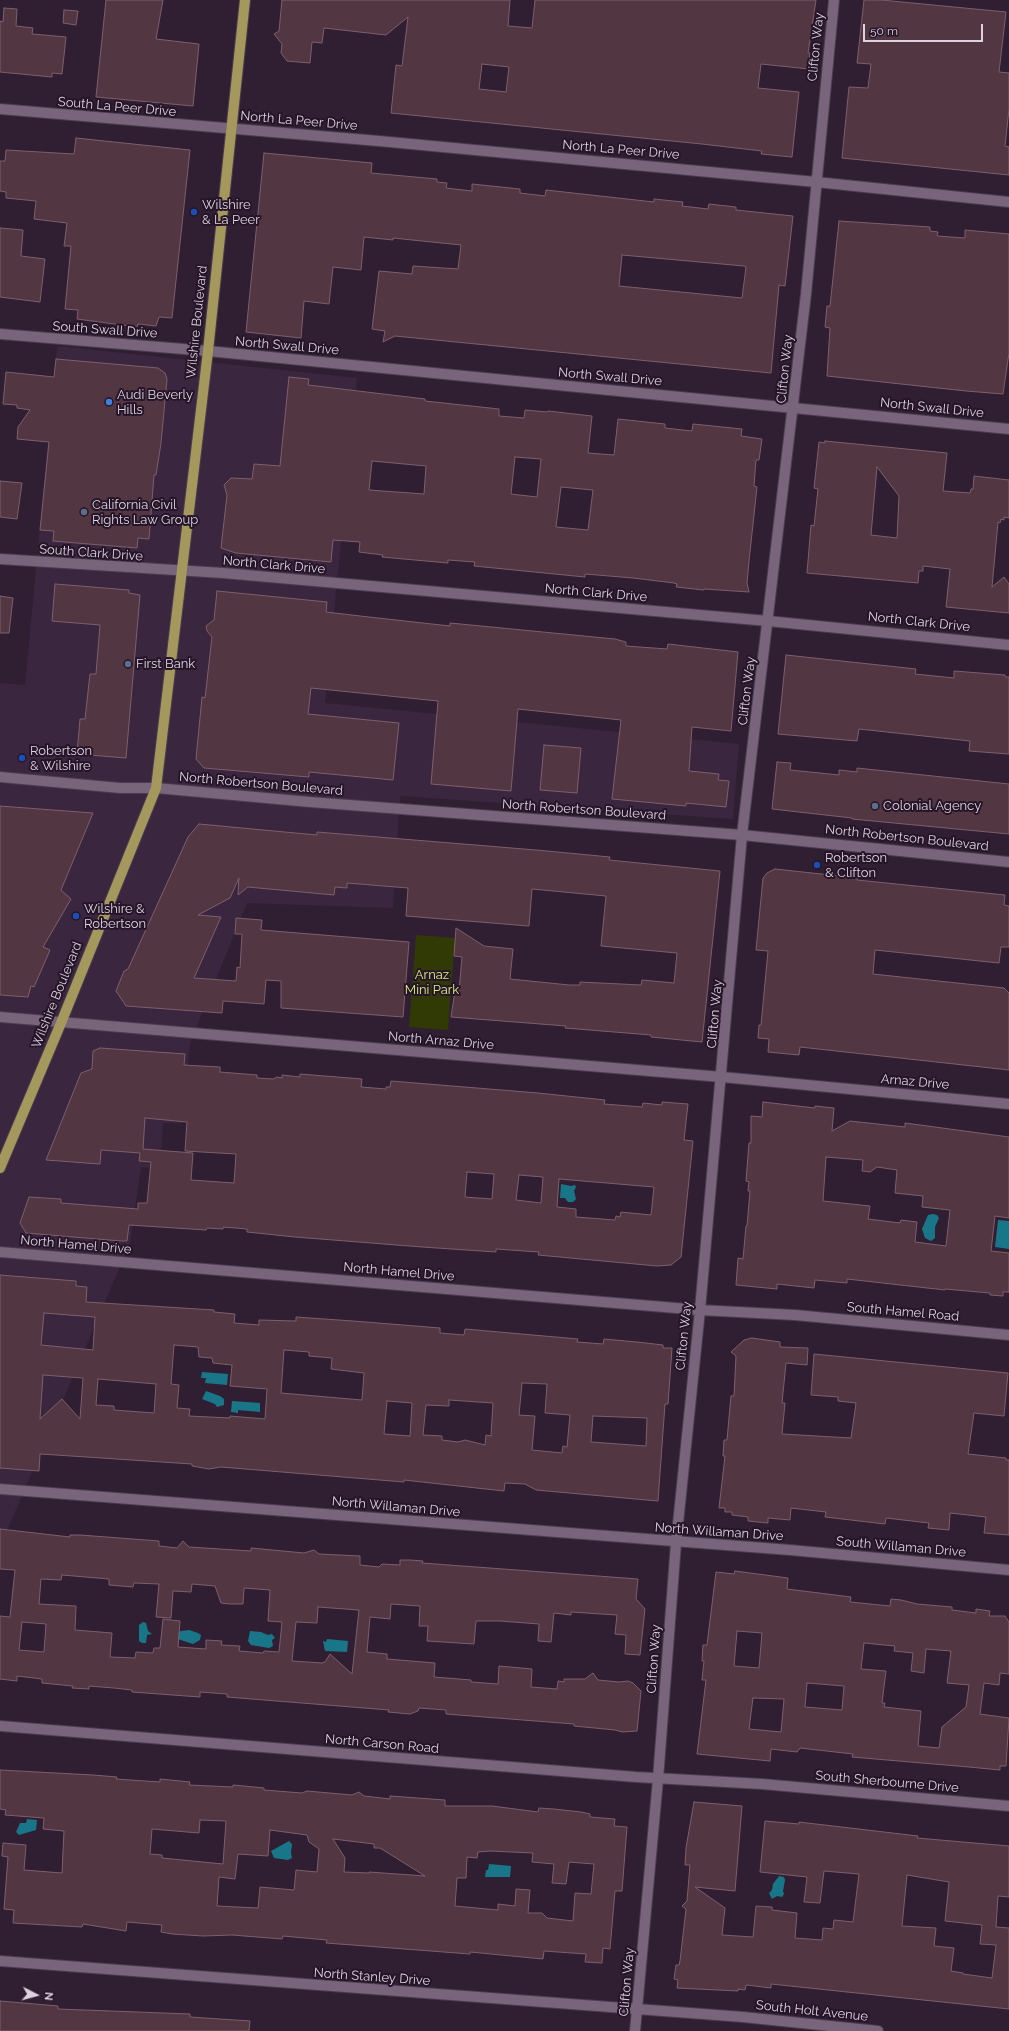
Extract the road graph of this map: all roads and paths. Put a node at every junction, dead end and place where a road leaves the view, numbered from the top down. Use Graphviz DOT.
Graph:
graph roads {
  1 [pos="245,0"];
  2 [pos="834,0"];
  3 [pos="0,109"];
  4 [pos="231,129"];
  5 [pos="816,182"];
  6 [pos="1009,202"];
  7 [pos="0,334"];
  8 [pos="208,351"];
  9 [pos="794,407"];
  10 [pos="1009,429"];
  11 [pos="0,559"];
  12 [pos="181,571"];
  13 [pos="768,621"];
  14 [pos="1009,644"];
  15 [pos="0,777"];
  16 [pos="156,788"];
  17 [pos="742,835"];
  18 [pos="1009,862"];
  19 [pos="0,1017"];
  20 [pos="61,1023"];
  21 [pos="722,1077"];
  22 [pos="819,1086"];
  23 [pos="1009,1104"];
  24 [pos="0,1168"];
  25 [pos="0,1252"];
  26 [pos="700,1310"];
  27 [pos="795,1315"];
  28 [pos="1009,1335"];
  29 [pos="0,1489"];
  30 [pos="676,1543"];
  31 [pos="790,1550"];
  32 [pos="1009,1570"];
  33 [pos="0,1726"];
  34 [pos="658,1779"];
  35 [pos="762,1784"];
  36 [pos="1009,1806"];
  37 [pos="0,1961"];
  38 [pos="637,2010"];
  39 [pos="743,2017"];
  40 [pos="635,2031"];
  41 [pos="878,2031"];
  1 -- 4 [label="main road, Wilshire Boulevard"];
  2 -- 5 [label="street, Clifton Way"];
  3 -- 4 [label="street, South La Peer Drive"];
  4 -- 5 [label="street, North La Peer Drive"];
  4 -- 8 [label="main road, Wilshire Boulevard"];
  5 -- 6 [label="street, North La Peer Drive"];
  5 -- 9 [label="street, Clifton Way"];
  7 -- 8 [label="street, South Swall Drive"];
  8 -- 9 [label="street, North Swall Drive"];
  8 -- 12 [label="main road, Wilshire Boulevard"];
  9 -- 10 [label="street, North Swall Drive"];
  9 -- 13 [label="street, Clifton Way"];
  11 -- 12 [label="street, South Clark Drive"];
  12 -- 13 [label="street, North Clark Drive"];
  12 -- 16 [label="main road, Wilshire Boulevard"];
  13 -- 14 [label="street, North Clark Drive"];
  13 -- 17 [label="street, Clifton Way"];
  15 -- 16 [label="street, North Robertson Boulevard"];
  16 -- 17 [label="street, North Robertson Boulevard"];
  16 -- 20 [label="main road, Wilshire Boulevard"];
  17 -- 18 [label="street, North Robertson Boulevard"];
  17 -- 21 [label="street, Clifton Way"];
  19 -- 20 [label="street, North Arnaz Drive"];
  20 -- 21 [label="street, North Arnaz Drive"];
  20 -- 24 [label="main road, Wilshire Boulevard"];
  21 -- 22 [label="street, North Arnaz Drive"];
  21 -- 26 [label="street, Clifton Way"];
  22 -- 23 [label="street, Arnaz Drive"];
  25 -- 26 [label="street, North Hamel Drive"];
  26 -- 27 [label="street, North Hamel Drive"];
  26 -- 30 [label="street, Clifton Way"];
  27 -- 28 [label="street, South Hamel Road"];
  29 -- 30 [label="street, North Willaman Drive"];
  30 -- 31 [label="street, North Willaman Drive"];
  30 -- 34 [label="street, Clifton Way"];
  31 -- 32 [label="street, South Willaman Drive"];
  33 -- 34 [label="street, North Carson Road"];
  34 -- 35 [label="street, North Carson Road"];
  34 -- 38 [label="street, Clifton Way"];
  35 -- 36 [label="street, South Sherbourne Drive"];
  37 -- 38 [label="street, North Stanley Drive"];
  38 -- 39 [label="street, North Stanley Drive"];
  38 -- 40 [label="street, Clifton Way"];
  39 -- 41 [label="street, South Holt Avenue"];
}
